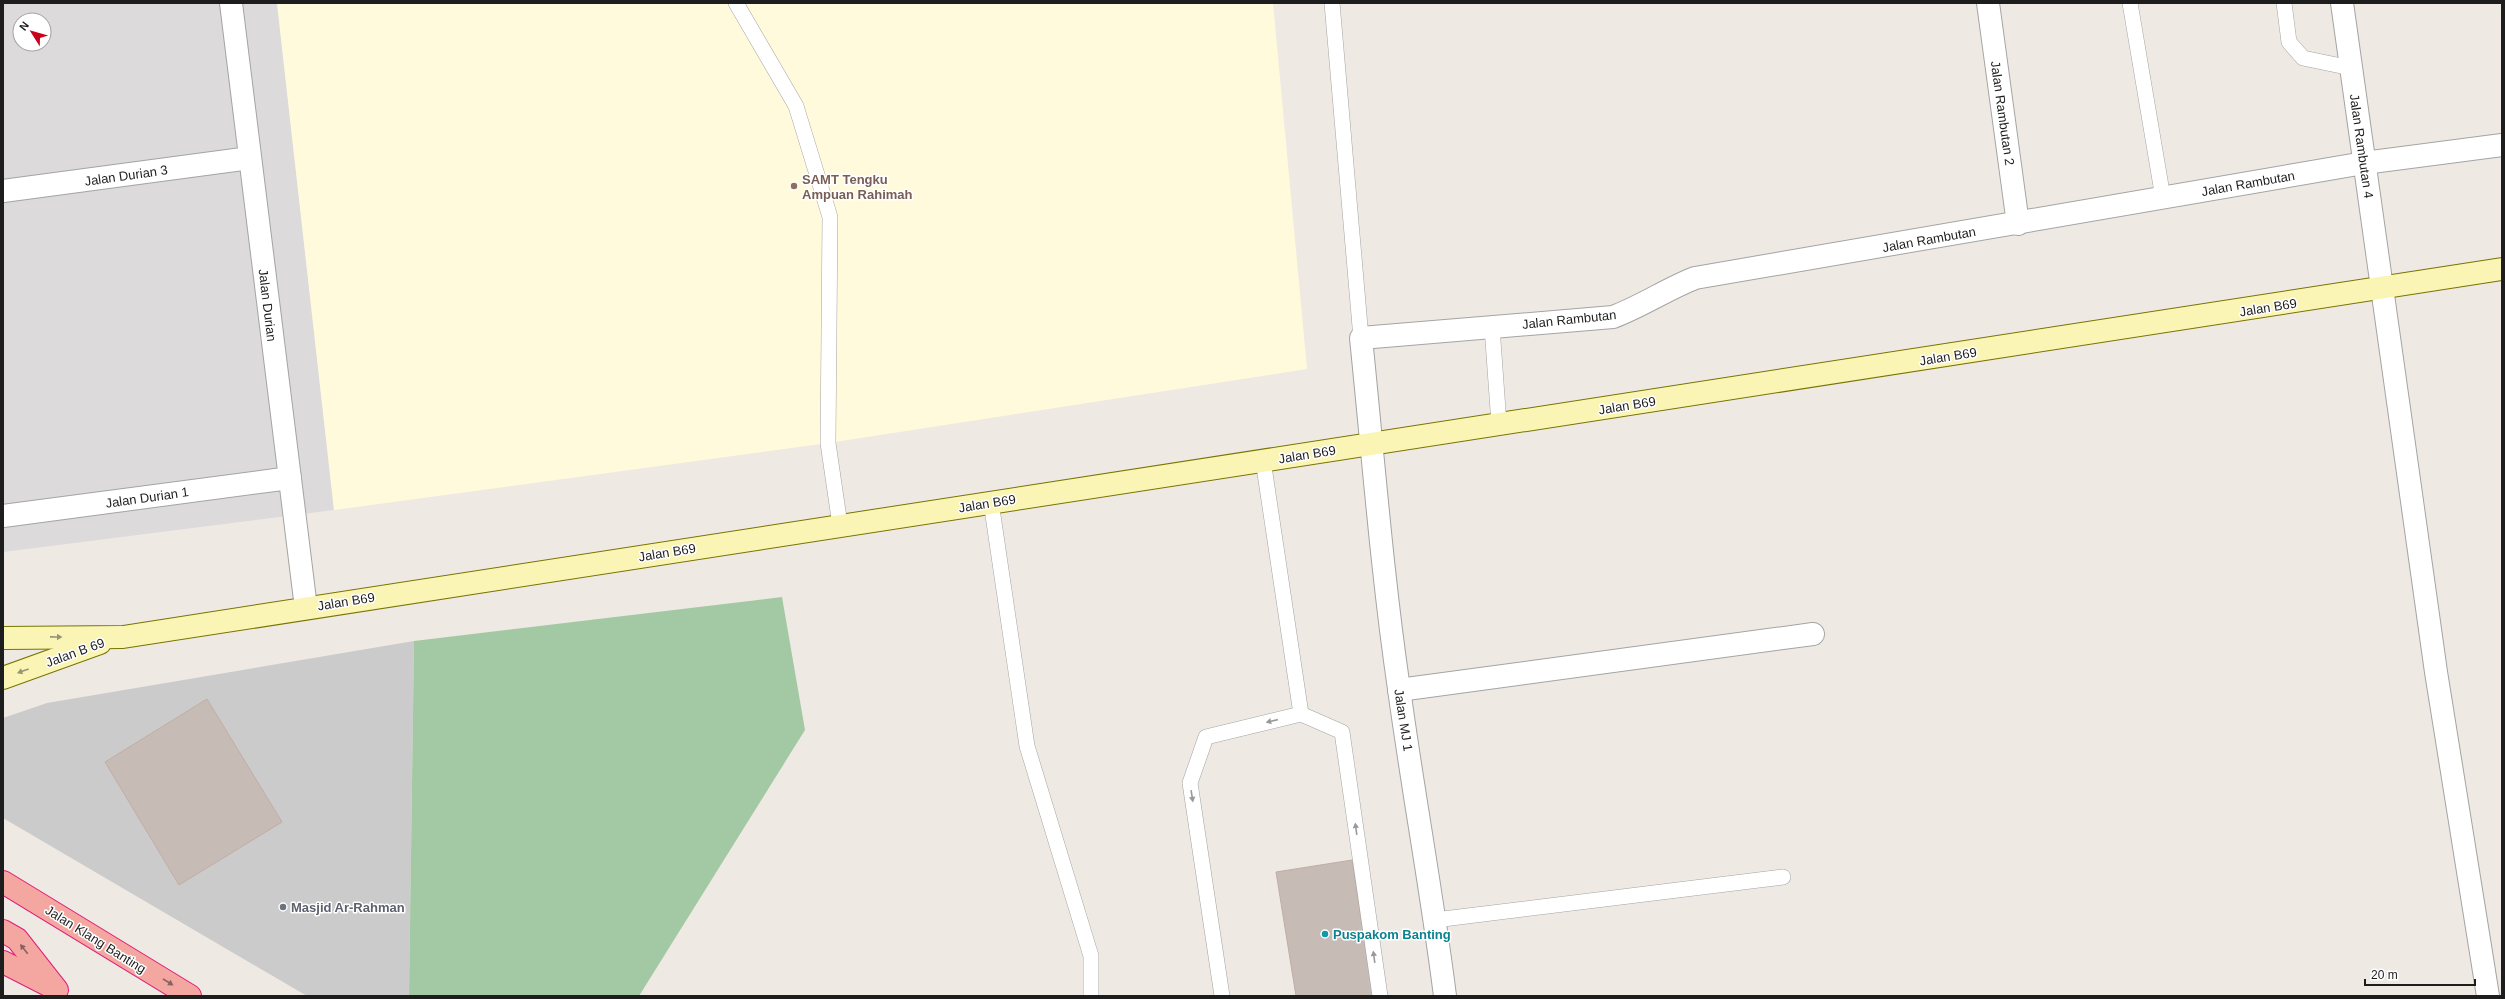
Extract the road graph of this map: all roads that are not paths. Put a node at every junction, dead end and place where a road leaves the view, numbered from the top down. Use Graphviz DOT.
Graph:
graph roads {
  1 [pos="230,3"];
  2 [pos="736,3"];
  3 [pos="1332,3"];
  4 [pos="1988,3"];
  5 [pos="2130,3"];
  6 [pos="2284,3"];
  7 [pos="2342,3"];
  8 [pos="2351,68"];
  9 [pos="2502,145"];
  10 [pos="250,158"];
  11 [pos="2364,163"];
  12 [pos="3,191"];
  13 [pos="2163,198"];
  14 [pos="2018,224"];
  15 [pos="2502,269"];
  16 [pos="2381,289"];
  17 [pos="1492,327"];
  18 [pos="1361,338"];
  19 [pos="1499,424"];
  20 [pos="1372,444"];
  21 [pos="1263,460"];
  22 [pos="290,478"];
  23 [pos="991,502"];
  24 [pos="3,516"];
  25 [pos="840,526"];
  26 [pos="306,608"];
  27 [pos="1813,634"];
  28 [pos="3,638"];
  29 [pos="112,638"];
  30 [pos="3,678"];
  31 [pos="1399,690"];
  32 [pos="1301,714"];
  33 [pos="1783,877"];
  34 [pos="3,882"];
  35 [pos="1436,920"];
  36 [pos="3,931"];
  37 [pos="3,962"];
  38 [pos="62,993"];
  39 [pos="190,996"];
  40 [pos="1091,996"];
  41 [pos="1222,996"];
  42 [pos="1380,996"];
  43 [pos="1445,996"];
  44 [pos="2488,996"];
  1 -- 10 [label="street, Jalan Durian"];
  2 -- 25 [label="lane"];
  3 -- 18 [label="lane"];
  4 -- 14 [label="street, Jalan Rambutan 2"];
  5 -- 13 [label="lane"];
  6 -- 8 [label="lane"];
  7 -- 8 [label="street, Jalan Rambutan 4"];
  8 -- 11 [label="street, Jalan Rambutan 4"];
  9 -- 11 [label="street, Jalan Rambutan"];
  10 -- 12 [label="street, Jalan Durian 3"];
  10 -- 22 [label="street, Jalan Durian"];
  11 -- 13 [label="street, Jalan Rambutan"];
  11 -- 16 [label="street, Jalan Rambutan 4"];
  13 -- 14 [label="street, Jalan Rambutan"];
  14 -- 17 [label="street, Jalan Rambutan"];
  15 -- 16 [label="main road, Jalan B69"];
  16 -- 19 [label="main road, Jalan B69"];
  16 -- 44 [label="street, Jalan Rambutan 4"];
  17 -- 18 [label="street, Jalan Rambutan"];
  17 -- 19 [label="lane"];
  18 -- 20 [label="street, Jalan MJ 1"];
  19 -- 20 [label="main road, Jalan B69"];
  20 -- 21 [label="main road, Jalan B69"];
  20 -- 31 [label="street, Jalan MJ 1"];
  21 -- 23 [label="main road, Jalan B69"];
  21 -- 32 [label="lane"];
  22 -- 24 [label="street, Jalan Durian 1"];
  22 -- 26 [label="street, Jalan Durian"];
  23 -- 25 [label="main road, Jalan B69"];
  23 -- 40 [label="lane"];
  25 -- 26 [label="main road, Jalan B69"];
  26 -- 29 [label="main road, Jalan B69"];
  27 -- 31 [label="street"];
  28 -- 29 [label="main road, Jalan B 69, one-way"];
  29 -- 30 [label="main road, Jalan B 69, one-way"];
  31 -- 35 [label="street, Jalan MJ 1"];
  32 -- 41 [label="lane, one-way"];
  42 -- 32 [label="lane, one-way"];
  33 -- 35 [label="lane"];
  34 -- 39 [label="highway, Jalan Klang Banting, one-way"];
  35 -- 43 [label="street, Jalan MJ 1"];
  38 -- 36 [label="highway, one-way"];
  37 -- 38 [label="highway"];
}
